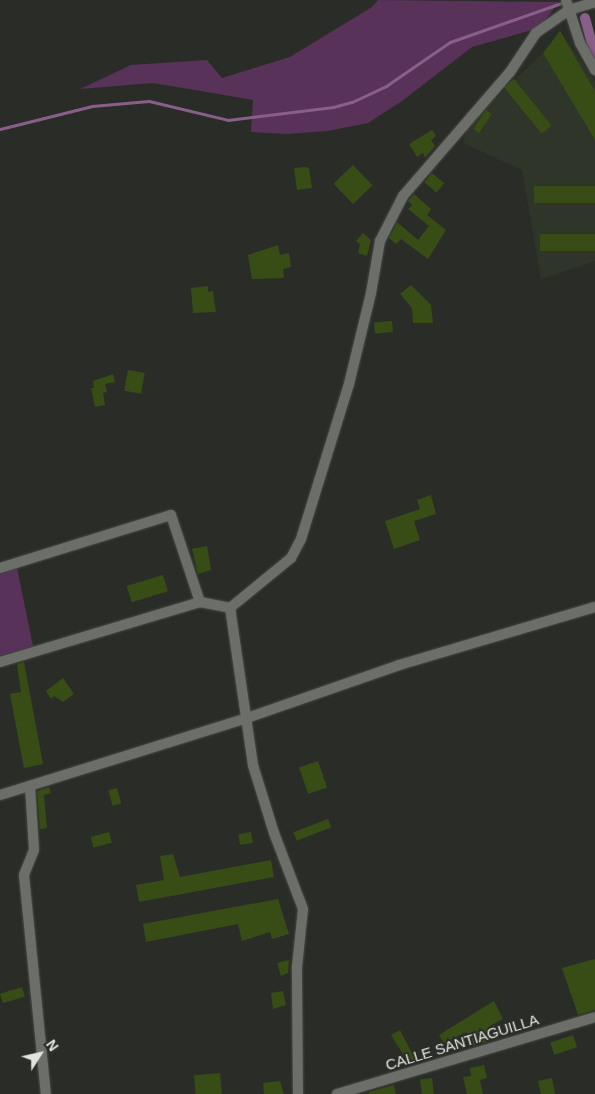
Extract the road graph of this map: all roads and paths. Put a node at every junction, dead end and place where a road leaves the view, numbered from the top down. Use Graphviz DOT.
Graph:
graph roads {
  1 [pos="592,2"];
  2 [pos="569,5"];
  3 [pos="595,70"];
  4 [pos="0,568"];
  5 [pos="200,602"];
  6 [pos="595,607"];
  7 [pos="230,608"];
  8 [pos="0,662"];
  9 [pos="247,718"];
  10 [pos="30,786"];
  11 [pos="0,795"];
  12 [pos="595,1017"];
  13 [pos="46,1094"];
  14 [pos="298,1094"];
  15 [pos="337,1094"];
  1 -- 2 [label="street"];
  2 -- 3 [label="street"];
  2 -- 7 [label="street"];
  4 -- 5 [label="street"];
  5 -- 7 [label="street"];
  5 -- 8 [label="street"];
  6 -- 9 [label="street"];
  7 -- 9 [label="street"];
  9 -- 10 [label="street"];
  9 -- 14 [label="street"];
  10 -- 11 [label="street"];
  10 -- 13 [label="street"];
  12 -- 15 [label="street, CALLE SANTIAGUILLA"];
}
